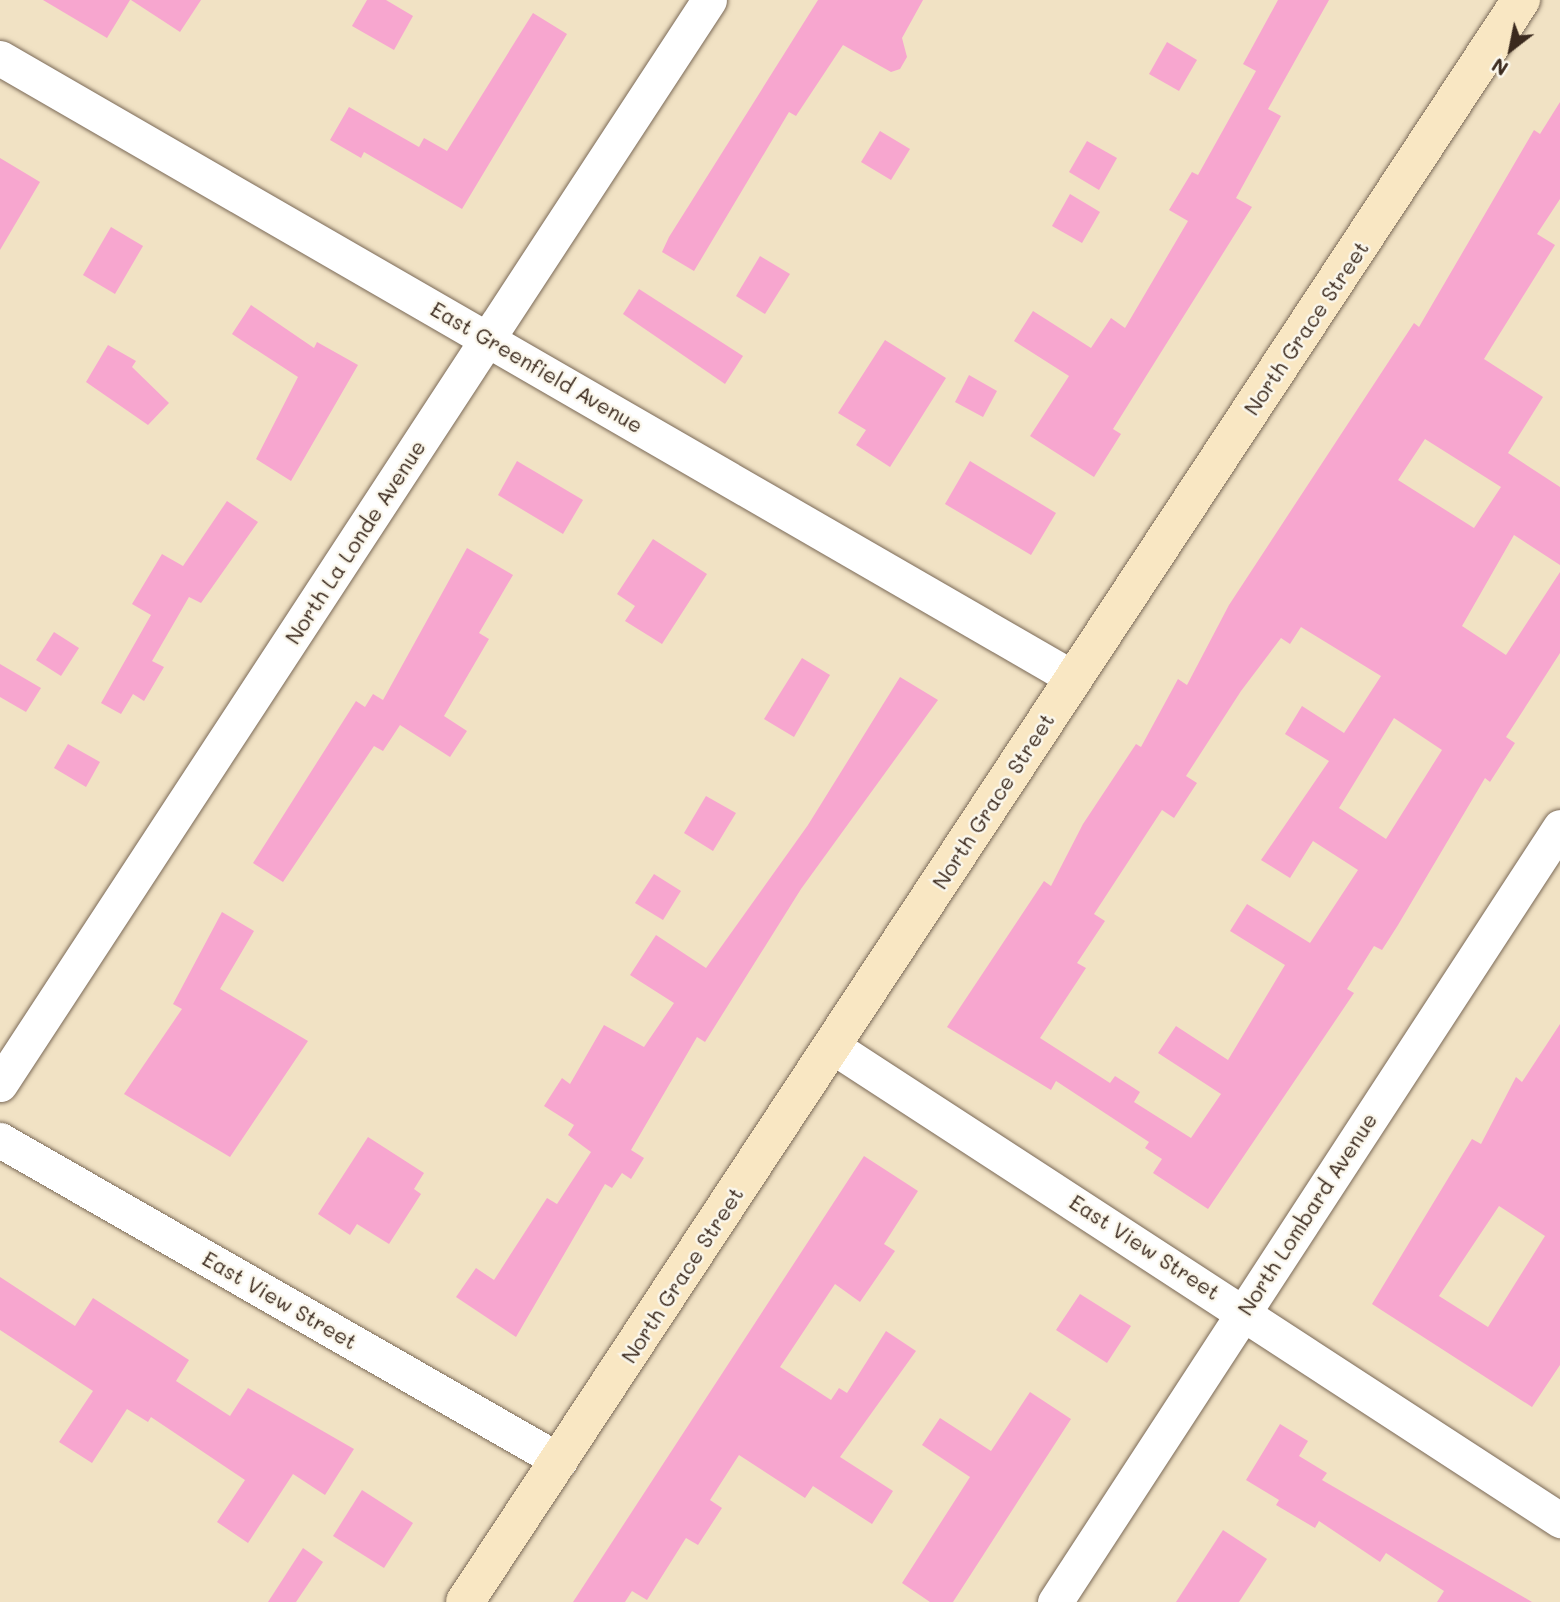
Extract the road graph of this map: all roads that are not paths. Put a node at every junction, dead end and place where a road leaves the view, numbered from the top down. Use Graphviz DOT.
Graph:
graph roads {
  1 [pos="709,0"];
  2 [pos="1521,0"];
  3 [pos="0,58"];
  4 [pos="488,338"];
  5 [pos="1073,678"];
  6 [pos="1560,827"];
  7 [pos="832,1046"];
  8 [pos="0,1084"];
  9 [pos="0,1140"];
  10 [pos="1245,1311"];
  11 [pos="560,1461"];
  12 [pos="1560,1520"];
  13 [pos="465,1602"];
  14 [pos="1055,1602"];
  1 -- 4 [label="street, North La Londe Avenue"];
  2 -- 5 [label="street, North Grace Street"];
  3 -- 4 [label="street, East Greenfield Avenue"];
  4 -- 5 [label="street, East Greenfield Avenue"];
  4 -- 8 [label="street, North La Londe Avenue"];
  5 -- 7 [label="street, North Grace Street"];
  6 -- 10 [label="street, North Lombard Avenue"];
  7 -- 10 [label="street, East View Street"];
  7 -- 11 [label="street, North Grace Street"];
  9 -- 11 [label="street, East View Street"];
  10 -- 12 [label="street, East View Street"];
  10 -- 14 [label="street, North Lombard Avenue"];
  11 -- 13 [label="street, North Grace Street"];
}
